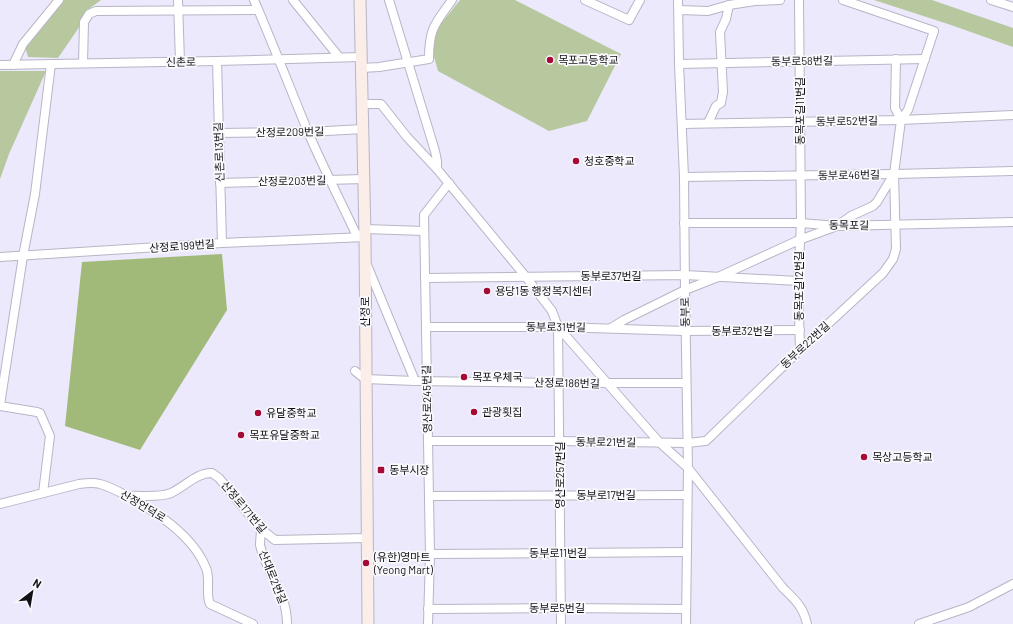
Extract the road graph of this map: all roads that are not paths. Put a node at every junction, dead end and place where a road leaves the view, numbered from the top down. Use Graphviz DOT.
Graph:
graph roads {
  1 [pos="59,0"];
  2 [pos="178,0"];
  3 [pos="254,0"];
  4 [pos="293,0"];
  5 [pos="360,0"];
  6 [pos="389,0"];
  7 [pos="452,0"];
  8 [pos="585,0"];
  9 [pos="640,0"];
  10 [pos="678,0"];
  11 [pos="780,0"];
  12 [pos="799,0"];
  13 [pos="843,0"];
  14 [pos="991,0"];
  15 [pos="729,5"];
  16 [pos="1013,7"];
  17 [pos="178,10"];
  18 [pos="258,10"];
  19 [pos="678,10"];
  20 [pos="339,57"];
  21 [pos="279,58"];
  22 [pos="896,59"];
  23 [pos="925,59"];
  24 [pos="217,61"];
  25 [pos="800,61"];
  26 [pos="180,62"];
  27 [pos="361,62"];
  28 [pos="83,63"];
  29 [pos="408,63"];
  30 [pos="721,63"];
  31 [pos="51,64"];
  32 [pos="679,64"];
  33 [pos="0,65"];
  34 [pos="13,65"];
  35 [pos="362,104"];
  36 [pos="1013,115"];
  37 [pos="901,120"];
  38 [pos="800,121"];
  39 [pos="708,123"];
  40 [pos="682,124"];
  41 [pos="363,129"];
  42 [pos="309,132"];
  43 [pos="218,134"];
  44 [pos="437,170"];
  45 [pos="1013,171"];
  46 [pos="894,174"];
  47 [pos="800,175"];
  48 [pos="684,177"];
  49 [pos="364,179"];
  50 [pos="330,180"];
  51 [pos="220,183"];
  52 [pos="449,183"];
  53 [pos="1013,222"];
  54 [pos="684,223"];
  55 [pos="801,223"];
  56 [pos="836,226"];
  57 [pos="896,226"];
  58 [pos="424,230"];
  59 [pos="365,233"];
  60 [pos="799,240"];
  61 [pos="222,243"];
  62 [pos="23,256"];
  63 [pos="0,257"];
  64 [pos="365,262"];
  65 [pos="685,275"];
  66 [pos="526,277"];
  67 [pos="718,277"];
  68 [pos="425,278"];
  69 [pos="798,281"];
  70 [pos="685,290"];
  71 [pos="426,327"];
  72 [pos="558,327"];
  73 [pos="610,329"];
  74 [pos="800,330"];
  75 [pos="685,331"];
  76 [pos="800,350"];
  77 [pos="355,371"];
  78 [pos="365,379"];
  79 [pos="415,381"];
  80 [pos="427,381"];
  81 [pos="686,383"];
  82 [pos="558,384"];
  83 [pos="608,384"];
  84 [pos="0,406"];
  85 [pos="428,441"];
  86 [pos="560,441"];
  87 [pos="659,442"];
  88 [pos="688,443"];
  89 [pos="688,468"];
  90 [pos="43,493"];
  91 [pos="560,495"];
  92 [pos="687,495"];
  93 [pos="126,496"];
  94 [pos="429,496"];
  95 [pos="0,504"];
  96 [pos="261,529"];
  97 [pos="367,538"];
  98 [pos="687,552"];
  99 [pos="560,553"];
  100 [pos="430,554"];
  101 [pos="1013,584"];
  102 [pos="560,608"];
  103 [pos="428,609"];
  104 [pos="686,609"];
  105 [pos="234,616"];
  106 [pos="230,624"];
  107 [pos="253,624"];
  108 [pos="287,624"];
  109 [pos="368,624"];
  110 [pos="428,624"];
  111 [pos="561,624"];
  112 [pos="686,624"];
  113 [pos="807,624"];
  114 [pos="919,624"];
  1 -- 34 [label="street"];
  2 -- 17 [label="street"];
  3 -- 18 [label="street"];
  4 -- 20 [label="street"];
  5 -- 27 [label="street, 산정로"];
  6 -- 29 [label="street"];
  7 -- 29 [label="street, 신촌로"];
  8 -- 9 [label="street"];
  10 -- 19 [label="street, 동부로"];
  11 -- 15 [label="street"];
  12 -- 25 [label="street, 동목포길11번길"];
  13 -- 23 [label="street"];
  14 -- 16 [label="street"];
  15 -- 19 [label="street"];
  15 -- 30 [label="street"];
  17 -- 18 [label="street"];
  17 -- 26 [label="street"];
  17 -- 28 [label="street"];
  18 -- 21 [label="street"];
  19 -- 32 [label="street, 동부로"];
  20 -- 21 [label="street, 신촌로"];
  20 -- 27 [label="street, 신촌로"];
  21 -- 24 [label="street, 신촌로"];
  21 -- 42 [label="street"];
  22 -- 23 [label="street, 동부로58번길"];
  22 -- 25 [label="street, 동부로58번길"];
  22 -- 37 [label="street"];
  23 -- 37 [label="street"];
  24 -- 26 [label="street, 신촌로"];
  24 -- 43 [label="street, 신촌로13번길"];
  25 -- 30 [label="street, 동부로58번길"];
  25 -- 38 [label="street, 동목포길11번길"];
  26 -- 28 [label="street, 신촌로"];
  27 -- 29 [label="street, 신촌로"];
  27 -- 35 [label="street, 산정로"];
  28 -- 31 [label="street, 신촌로"];
  29 -- 44 [label="street"];
  30 -- 32 [label="street, 동부로58번길"];
  30 -- 39 [label="street"];
  31 -- 34 [label="street, 신촌로"];
  31 -- 62 [label="street"];
  32 -- 40 [label="street, 동부로"];
  33 -- 34 [label="street, 신촌로"];
  35 -- 41 [label="street, 산정로"];
  35 -- 44 [label="street"];
  36 -- 37 [label="street, 동부로52번길"];
  37 -- 38 [label="street, 동부로52번길"];
  37 -- 46 [label="street"];
  38 -- 39 [label="street, 동부로52번길"];
  38 -- 47 [label="street, 동목포길11번길"];
  39 -- 40 [label="street, 동부로52번길"];
  40 -- 48 [label="street, 동부로"];
  41 -- 42 [label="street, 산정로209번길"];
  41 -- 49 [label="street, 산정로"];
  42 -- 43 [label="street, 산정로209번길"];
  42 -- 50 [label="street"];
  43 -- 51 [label="street, 신촌로13번길"];
  44 -- 52 [label="street"];
  45 -- 46 [label="street, 동부로46번길"];
  46 -- 47 [label="street, 동부로46번길"];
  46 -- 56 [label="street"];
  46 -- 57 [label="street, 동부로22번길"];
  47 -- 48 [label="street, 동부로46번길"];
  47 -- 55 [label="street, 동목포길11번길"];
  48 -- 54 [label="street, 동부로"];
  49 -- 50 [label="street, 산정로203번길"];
  49 -- 59 [label="street, 산정로"];
  50 -- 51 [label="street, 산정로203번길"];
  50 -- 59 [label="street"];
  51 -- 61 [label="street, 신촌로13번길"];
  52 -- 58 [label="street, 영산로245번길"];
  52 -- 66 [label="street"];
  53 -- 57 [label="street, 동목포길"];
  54 -- 55 [label="street, 동목포길"];
  54 -- 65 [label="street, 동부로"];
  55 -- 56 [label="street, 동목포길"];
  55 -- 60 [label="street, 동목포길12번길"];
  56 -- 57 [label="street, 동목포길"];
  56 -- 60 [label="street"];
  57 -- 76 [label="street, 동부로22번길"];
  58 -- 59 [label="street, 산정로199번길"];
  58 -- 68 [label="street, 영산로245번길"];
  59 -- 61 [label="street, 산정로199번길"];
  59 -- 64 [label="street, 산정로"];
  60 -- 67 [label="street"];
  60 -- 69 [label="street, 동목포길12번길"];
  61 -- 62 [label="street, 산정로199번길"];
  62 -- 63 [label="street, 산정로199번길"];
  62 -- 84 [label="street"];
  64 -- 78 [label="street, 산정로"];
  64 -- 79 [label="street"];
  65 -- 66 [label="street, 동부로37번길"];
  65 -- 67 [label="street, 동부로37번길"];
  65 -- 70 [label="street, 동부로"];
  66 -- 68 [label="street, 동부로37번길"];
  66 -- 72 [label="street"];
  67 -- 69 [label="street, 동부로37번길"];
  67 -- 70 [label="street"];
  68 -- 71 [label="street, 영산로245번길"];
  69 -- 74 [label="street, 동목포길12번길"];
  70 -- 73 [label="street"];
  70 -- 75 [label="street, 동부로"];
  71 -- 72 [label="street, 동부로31번길"];
  71 -- 80 [label="street, 영산로245번길"];
  72 -- 73 [label="street, 동부로31번길"];
  72 -- 82 [label="street, 영산로257번길"];
  72 -- 83 [label="street"];
  73 -- 75 [label="street, 동부로31번길"];
  74 -- 75 [label="street, 동부로32번길"];
  74 -- 76 [label="street, 동목포길12번길"];
  75 -- 81 [label="street, 동부로"];
  76 -- 88 [label="street, 동부로22번길"];
  77 -- 78 [label="street"];
  78 -- 79 [label="street, 산정로186번길"];
  78 -- 97 [label="street, 산정로"];
  79 -- 80 [label="street, 산정로186번길"];
  80 -- 82 [label="street, 산정로186번길"];
  80 -- 85 [label="street, 영산로245번길"];
  81 -- 83 [label="street, 산정로186번길"];
  81 -- 88 [label="street, 동부로"];
  82 -- 83 [label="street, 산정로186번길"];
  82 -- 86 [label="street, 영산로257번길"];
  83 -- 87 [label="street"];
  84 -- 90 [label="street"];
  85 -- 86 [label="street, 동부로21번길"];
  85 -- 94 [label="street, 영산로245번길"];
  86 -- 87 [label="street, 동부로21번길"];
  86 -- 91 [label="street, 영산로257번길"];
  87 -- 88 [label="street, 동부로21번길"];
  87 -- 89 [label="street"];
  88 -- 89 [label="street, 동부로"];
  89 -- 92 [label="street, 동부로"];
  89 -- 113 [label="street"];
  90 -- 93 [label="street, 산정언덕로"];
  90 -- 95 [label="street, 산정언덕로"];
  91 -- 92 [label="street, 동부로17번길"];
  91 -- 94 [label="street, 동부로17번길"];
  91 -- 99 [label="street, 영산로257번길"];
  92 -- 98 [label="street, 동부로"];
  93 -- 96 [label="street, 산정로171번길"];
  93 -- 105 [label="street, 산정언덕로"];
  94 -- 100 [label="street, 영산로245번길"];
  96 -- 97 [label="street, 산정로171번길"];
  96 -- 108 [label="street, 산대로2번길"];
  97 -- 109 [label="street, 산정로"];
  98 -- 99 [label="street, 동부로11번길"];
  98 -- 104 [label="street, 동부로"];
  99 -- 100 [label="street, 동부로11번길"];
  99 -- 102 [label="street, 영산로257번길"];
  100 -- 103 [label="street, 영산로245번길"];
  101 -- 114 [label="street"];
  102 -- 103 [label="street, 동부로5번길"];
  102 -- 104 [label="street, 동부로5번길"];
  102 -- 111 [label="street, 영산로257번길"];
  103 -- 110 [label="street, 영산로245번길"];
  104 -- 112 [label="street, 동부로"];
  105 -- 106 [label="street"];
  105 -- 107 [label="street, 산정언덕로"];
}
